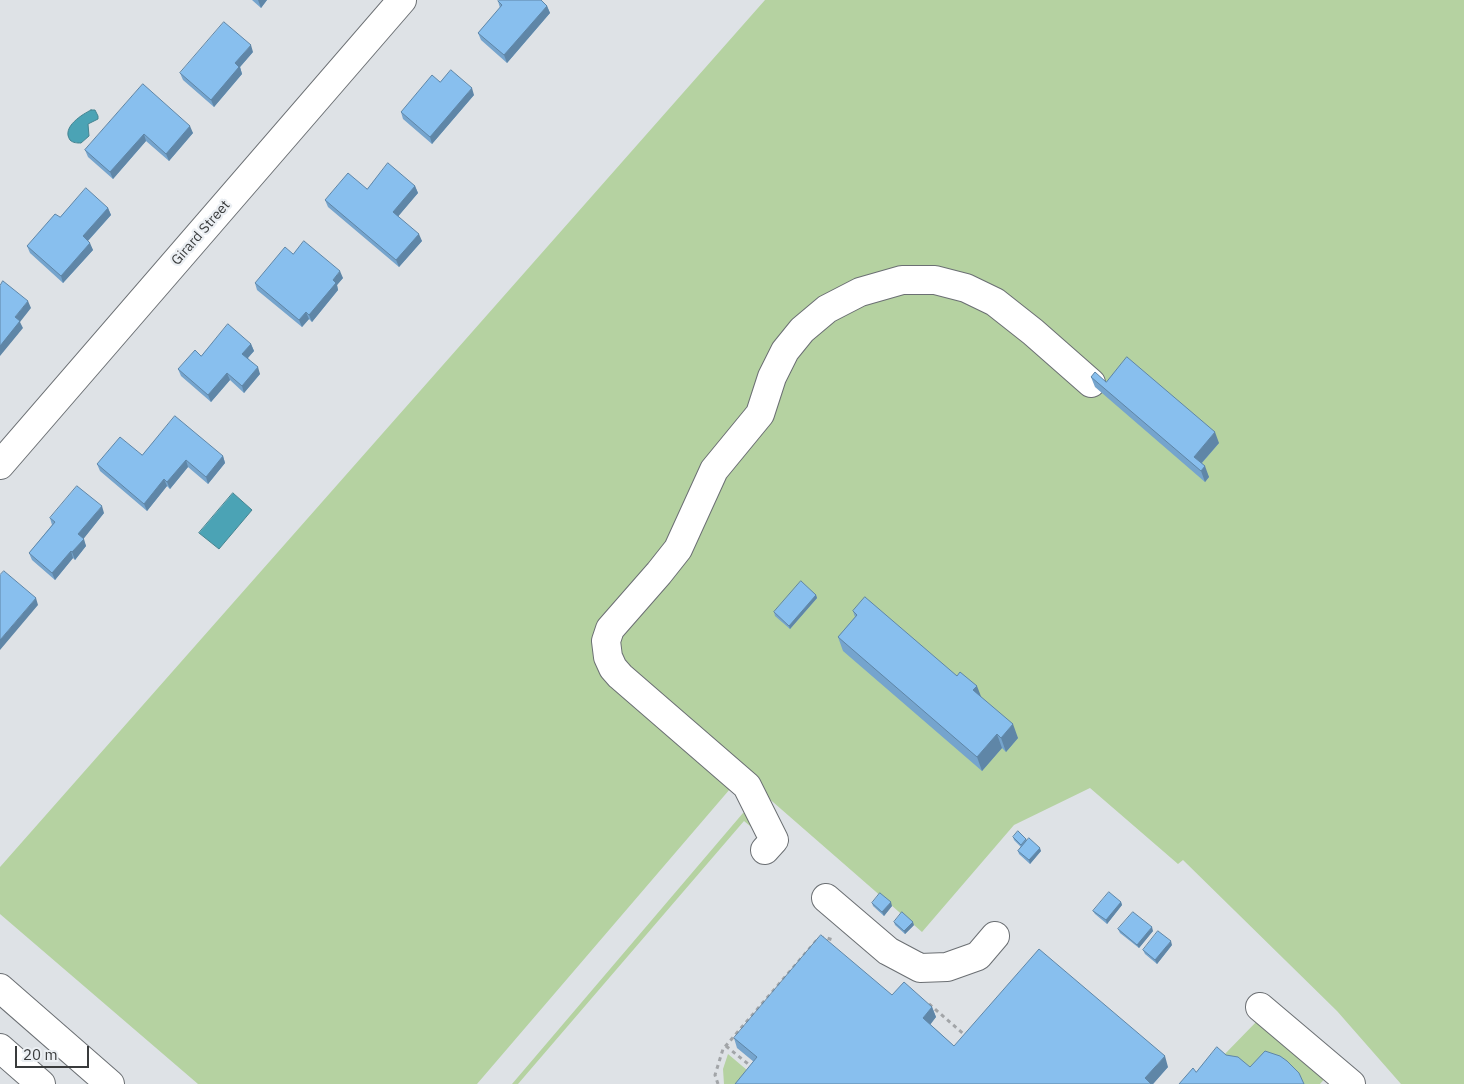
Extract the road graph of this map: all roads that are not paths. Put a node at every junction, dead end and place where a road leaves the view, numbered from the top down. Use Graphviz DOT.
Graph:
graph roads {
  1 [pos="402,0"];
  2 [pos="1092,383"];
  3 [pos="0,466"];
  4 [pos="765,850"];
  5 [pos="826,898"];
  6 [pos="995,936"];
  7 [pos="0,988"];
  8 [pos="1260,1006"];
  9 [pos="0,1048"];
  10 [pos="40,1084"];
  11 [pos="110,1084"];
  12 [pos="1351,1084"];
  1 -- 3 [label="street, Girard Street"];
  2 -- 4 [label="street"];
  5 -- 6 [label="street"];
  7 -- 11 [label="street"];
  8 -- 12 [label="street"];
  9 -- 10 [label="street"];
}
